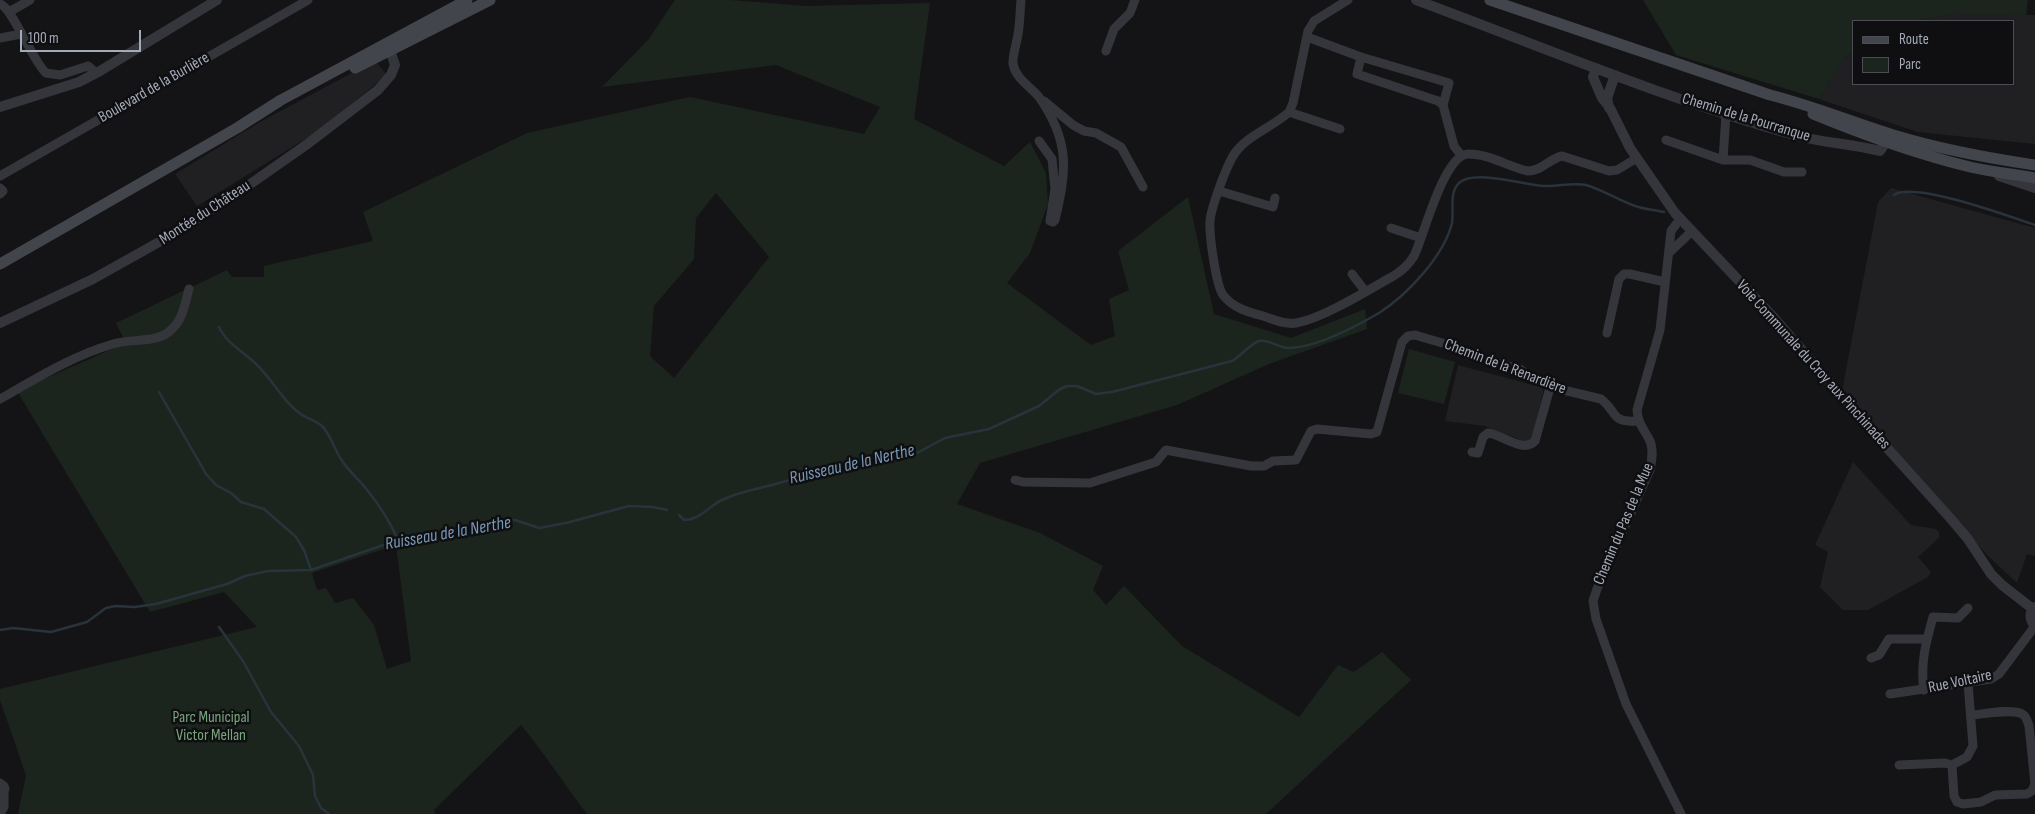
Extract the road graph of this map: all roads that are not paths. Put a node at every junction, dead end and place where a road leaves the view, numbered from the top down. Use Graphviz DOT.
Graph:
graph roads {
  1 [pos="30,0"];
  2 [pos="217,0"];
  3 [pos="308,0"];
  4 [pos="467,0"];
  5 [pos="1021,0"];
  6 [pos="1135,0"];
  7 [pos="1348,0"];
  8 [pos="1416,0"];
  9 [pos="1490,0"];
  10 [pos="484,1"];
  11 [pos="0,4"];
  12 [pos="9,12"];
  13 [pos="20,34"];
  14 [pos="1307,37"];
  15 [pos="0,38"];
  16 [pos="383,51"];
  17 [pos="1106,51"];
  18 [pos="1361,57"];
  19 [pos="1596,68"];
  20 [pos="96,73"];
  21 [pos="1615,76"];
  22 [pos="1770,95"];
  23 [pos="1038,96"];
  24 [pos="1443,105"];
  25 [pos="0,107"];
  26 [pos="1610,108"];
  27 [pos="1289,112"];
  28 [pos="1726,114"];
  29 [pos="1340,129"];
  30 [pos="1666,140"];
  31 [pos="1039,142"];
  32 [pos="1883,146"];
  33 [pos="1461,155"];
  34 [pos="1637,158"];
  35 [pos="1994,158"];
  36 [pos="1724,160"];
  37 [pos="2035,165"];
  38 [pos="1972,168"];
  39 [pos="1802,172"];
  40 [pos="0,176"];
  41 [pos="2035,176"];
  42 [pos="1143,187"];
  43 [pos="0,188"];
  44 [pos="2035,188"];
  45 [pos="1219,191"];
  46 [pos="0,194"];
  47 [pos="1275,198"];
  48 [pos="1680,219"];
  49 [pos="1391,228"];
  50 [pos="1691,232"];
  51 [pos="1421,238"];
  52 [pos="1670,252"];
  53 [pos="0,264"];
  54 [pos="1352,274"];
  55 [pos="1665,282"];
  56 [pos="189,289"];
  57 [pos="1365,291"];
  58 [pos="0,324"];
  59 [pos="1607,333"];
  60 [pos="1551,384"];
  61 [pos="0,398"];
  62 [pos="1638,421"];
  63 [pos="1472,452"];
  64 [pos="1014,480"];
  65 [pos="1968,608"];
  66 [pos="2034,608"];
  67 [pos="2035,626"];
  68 [pos="1926,639"];
  69 [pos="1871,658"];
  70 [pos="1968,683"];
  71 [pos="1924,690"];
  72 [pos="1890,694"];
  73 [pos="1972,715"];
  74 [pos="1899,765"];
  75 [pos="1952,765"];
  76 [pos="2035,784"];
  77 [pos="1,789"];
  78 [pos="0,814"];
  79 [pos="1681,814"];
  1 -- 12 [label="street"];
  2 -- 20 [label="street"];
  3 -- 40 [label="street, Boulevard de la Burlière"];
  4 -- 16 [label="main road"];
  5 -- 23 [label="street"];
  6 -- 17 [label="street"];
  7 -- 14 [label="street"];
  8 -- 19 [label="street"];
  9 -- 22 [label="main road"];
  10 -- 16 [label="main road"];
  11 -- 12 [label="street"];
  12 -- 13 [label="street"];
  13 -- 15 [label="street"];
  13 -- 20 [label="street"];
  14 -- 18 [label="street"];
  14 -- 27 [label="street"];
  16 -- 53 [label="main road"];
  16 -- 58 [label="street, Montée du Château"];
  18 -- 24 [label="street"];
  18 -- 24 [label="street"];
  19 -- 21 [label="street, Chemin de la Pourranque"];
  19 -- 26 [label="street, Voie Communale du Croy aux Pinchinades"];
  20 -- 25 [label="street"];
  21 -- 26 [label="street"];
  21 -- 28 [label="street, Chemin de la Pourranque"];
  22 -- 32 [label="main road"];
  22 -- 35 [label="main road"];
  23 -- 31 [label="street"];
  23 -- 42 [label="street"];
  24 -- 33 [label="street"];
  26 -- 34 [label="street, Voie Communale du Croy aux Pinchinades"];
  27 -- 29 [label="street"];
  27 -- 45 [label="street"];
  28 -- 32 [label="street, Chemin de la Pourranque"];
  28 -- 36 [label="street"];
  30 -- 36 [label="street"];
  32 -- 35 [label="street, Chemin de la Pourranque"];
  32 -- 38 [label="main road"];
  33 -- 34 [label="street"];
  33 -- 51 [label="street"];
  34 -- 48 [label="street, Voie Communale du Croy aux Pinchinades"];
  35 -- 37 [label="main road"];
  36 -- 39 [label="street"];
  38 -- 41 [label="main road"];
  38 -- 44 [label="street"];
  43 -- 46 [label="street"];
  45 -- 47 [label="street"];
  45 -- 57 [label="street"];
  48 -- 50 [label="street, Voie Communale du Croy aux Pinchinades"];
  48 -- 52 [label="street"];
  49 -- 51 [label="street"];
  50 -- 52 [label="street"];
  50 -- 66 [label="street, Voie Communale du Croy aux Pinchinades"];
  51 -- 57 [label="street"];
  52 -- 55 [label="street"];
  54 -- 57 [label="street"];
  55 -- 59 [label="street"];
  55 -- 62 [label="street"];
  56 -- 61 [label="street"];
  60 -- 62 [label="street, Chemin de la Renardière"];
  60 -- 63 [label="street"];
  60 -- 64 [label="street, Chemin de la Renardière"];
  62 -- 79 [label="street, Chemin du Pas de la Mue"];
  65 -- 68 [label="street"];
  66 -- 67 [label="street"];
  67 -- 70 [label="street, Rue Voltaire"];
  68 -- 69 [label="street"];
  68 -- 71 [label="street"];
  70 -- 71 [label="street, Rue Voltaire"];
  70 -- 73 [label="street"];
  71 -- 72 [label="street, Rue Voltaire"];
  73 -- 75 [label="street"];
  73 -- 76 [label="street"];
  74 -- 75 [label="street"];
  75 -- 76 [label="street"];
  77 -- 78 [label="street"];
}
